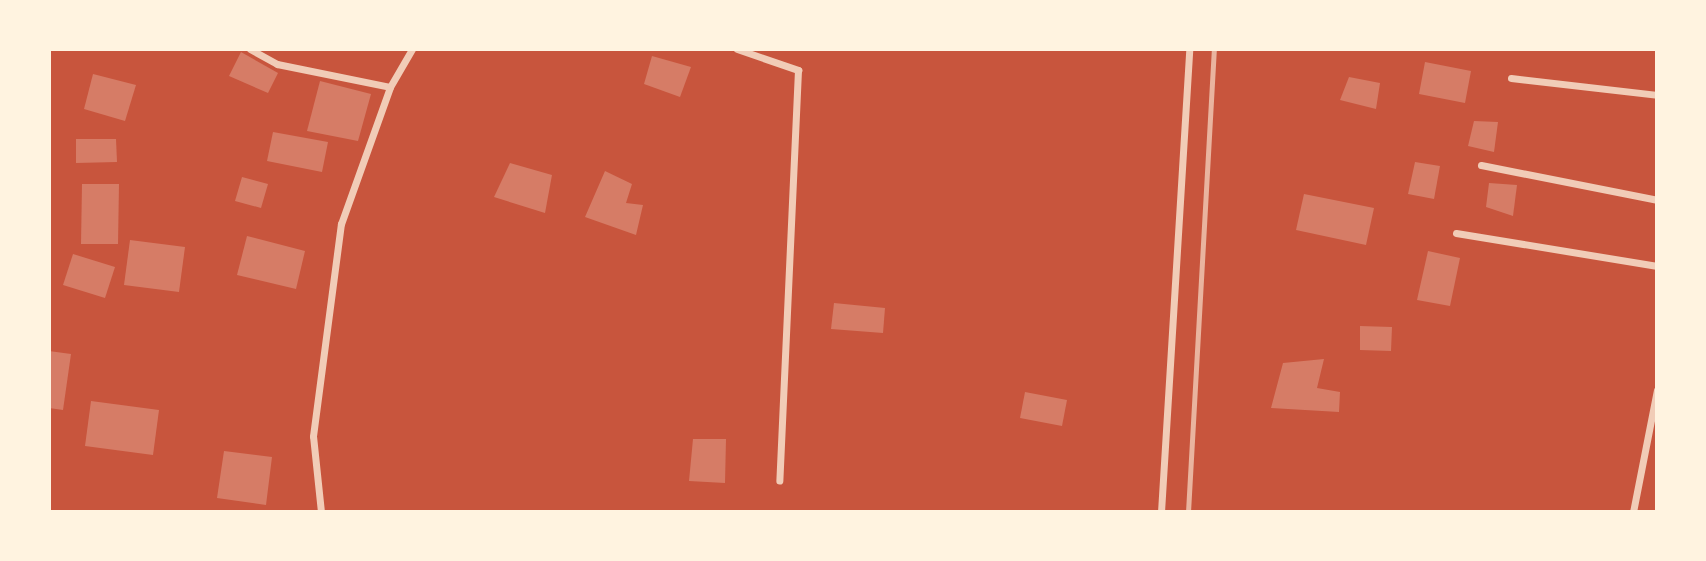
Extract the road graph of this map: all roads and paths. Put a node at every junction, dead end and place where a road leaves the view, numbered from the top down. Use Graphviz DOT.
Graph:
graph roads {
  1 [pos="250,49"];
  2 [pos="412,49"];
  3 [pos="737,49"];
  4 [pos="1189,49"];
  5 [pos="1511,78"];
  6 [pos="390,87"];
  7 [pos="1657,95"];
  8 [pos="1481,165"];
  9 [pos="1657,200"];
  10 [pos="1457,233"];
  11 [pos="1657,266"];
  12 [pos="1657,390"];
  13 [pos="779,481"];
  14 [pos="321,512"];
  15 [pos="1161,512"];
  16 [pos="1633,512"];
  1 -- 6 [label="street"];
  2 -- 6 [label="street"];
  3 -- 13 [label="street"];
  4 -- 15 [label="street"];
  5 -- 7 [label="street"];
  6 -- 14 [label="street"];
  8 -- 9 [label="street"];
  10 -- 11 [label="street"];
  12 -- 16 [label="street"];
}
